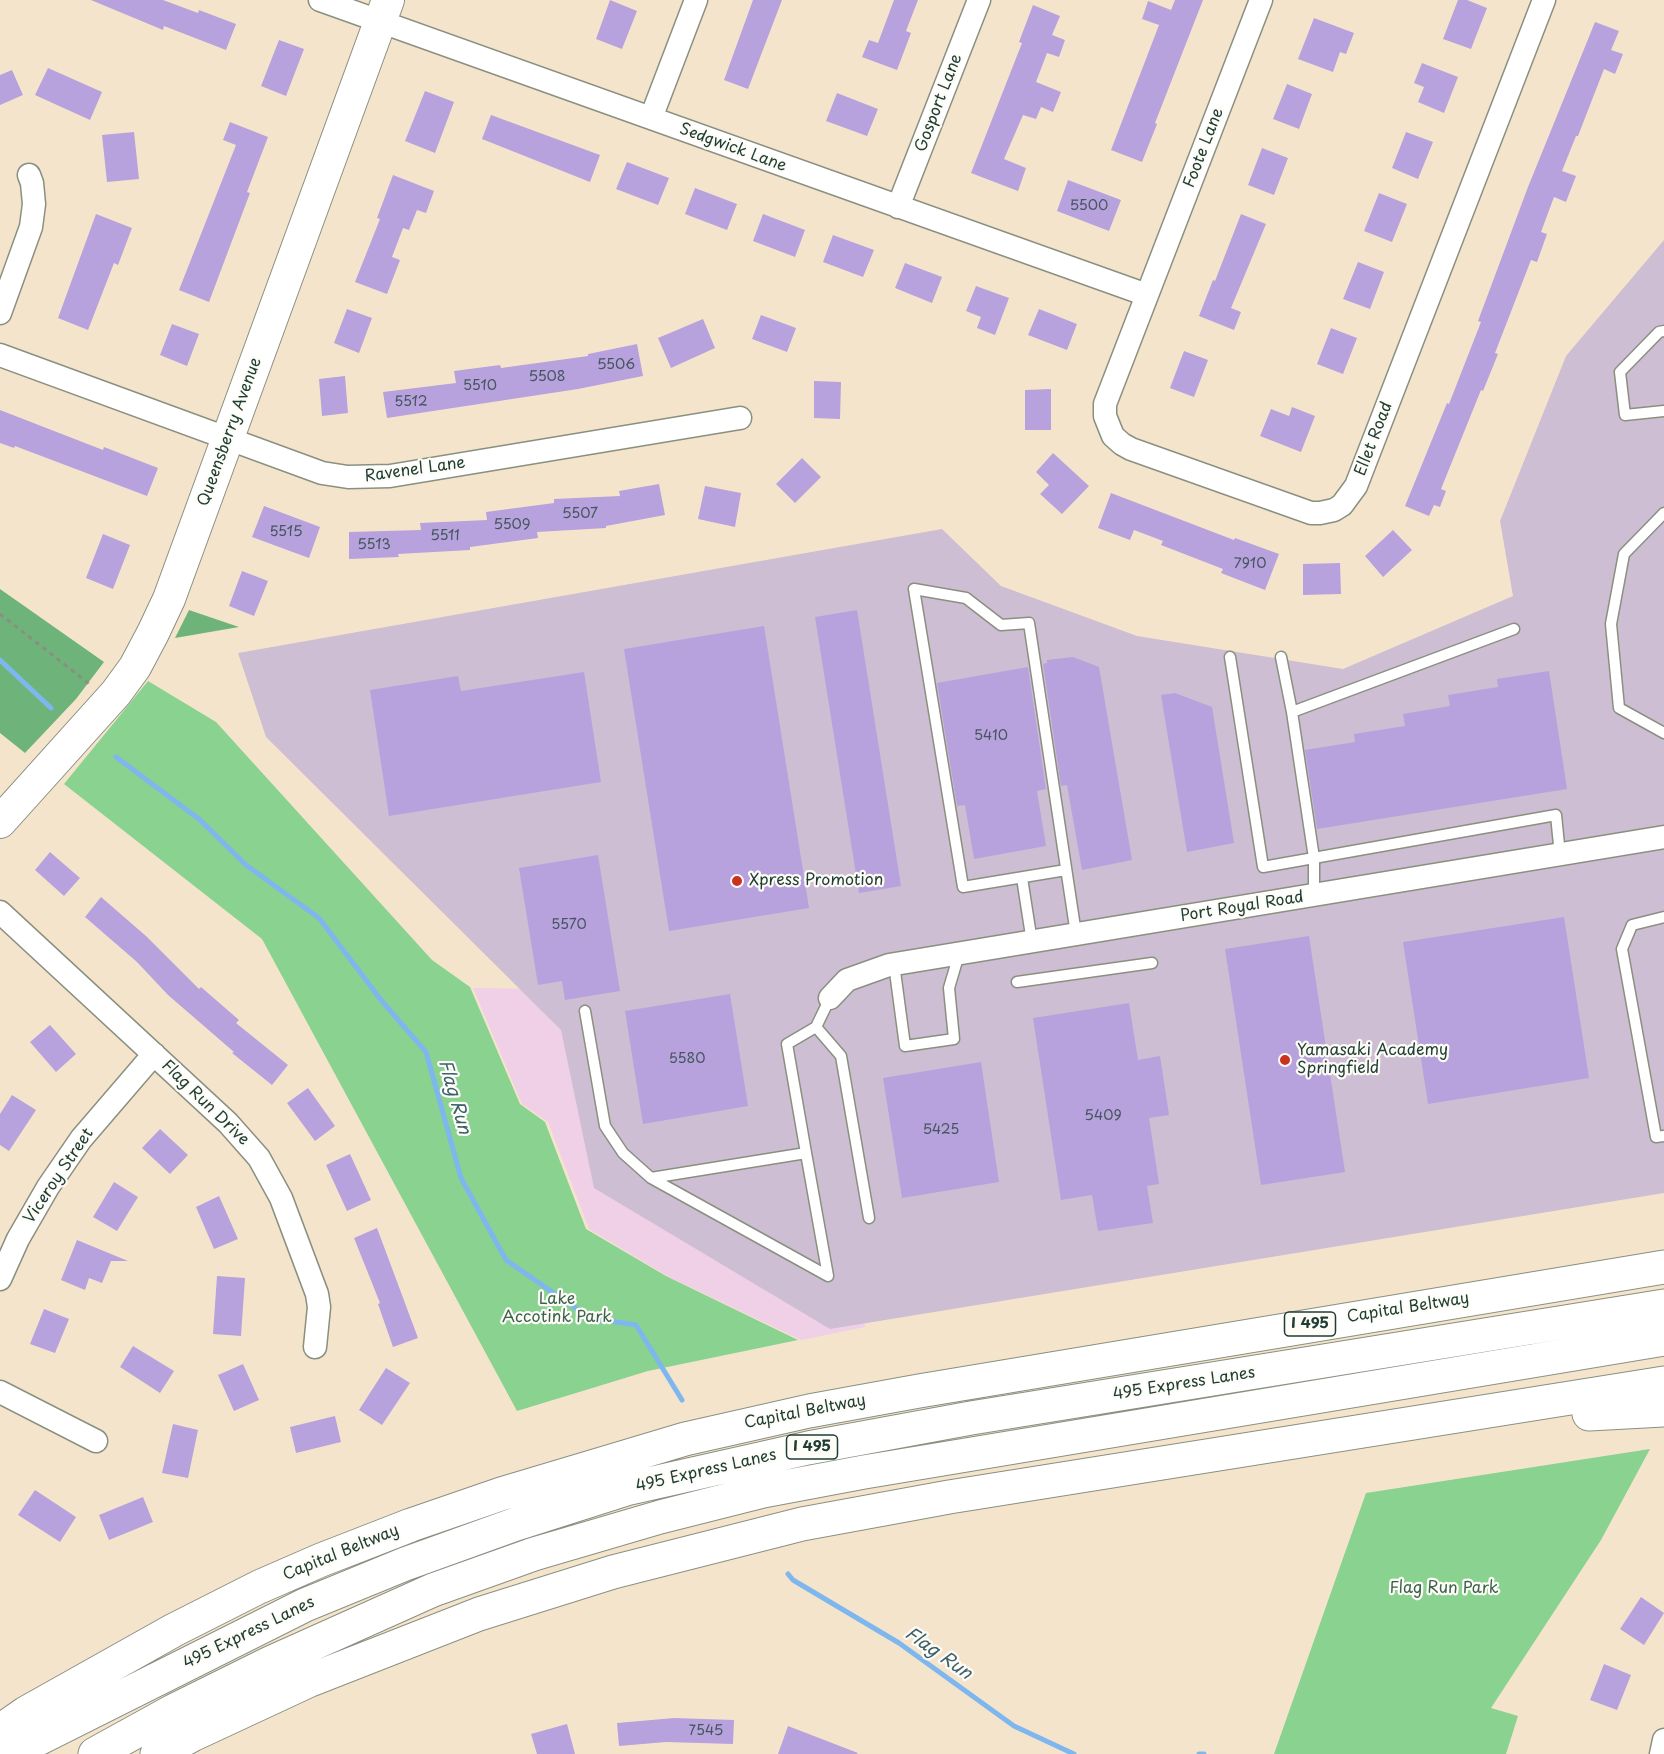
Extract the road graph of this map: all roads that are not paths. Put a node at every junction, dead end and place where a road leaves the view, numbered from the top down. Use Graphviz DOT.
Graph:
graph roads {
  1 [pos="320,0"];
  2 [pos="696,0"];
  3 [pos="979,0"];
  4 [pos="1262,0"];
  5 [pos="1544,0"];
  6 [pos="384,11"];
  7 [pos="651,118"];
  8 [pos="29,175"];
  9 [pos="898,207"];
  10 [pos="1147,295"];
  11 [pos="0,313"];
  12 [pos="1664,331"];
  13 [pos="0,356"];
  14 [pos="1664,411"];
  15 [pos="740,418"];
  16 [pos="228,439"];
  17 [pos="1664,513"];
  18 [pos="1514,629"];
  19 [pos="1230,657"];
  20 [pos="1281,657"];
  21 [pos="1292,712"];
  22 [pos="1664,733"];
  23 [pos="0,822"];
  24 [pos="1664,837"];
  25 [pos="1560,855"];
  26 [pos="1314,858"];
  27 [pos="1066,870"];
  28 [pos="1022,878"];
  29 [pos="1314,895"];
  30 [pos="0,912"];
  31 [pos="1664,917"];
  32 [pos="1076,934"];
  33 [pos="1032,942"];
  34 [pos="960,953"];
  35 [pos="1152,963"];
  36 [pos="894,964"];
  37 [pos="1017,982"];
  38 [pos="830,998"];
  39 [pos="585,1011"];
  40 [pos="816,1027"];
  41 [pos="154,1054"];
  42 [pos="1664,1136"];
  43 [pos="806,1153"];
  44 [pos="651,1178"];
  45 [pos="869,1218"];
  46 [pos="1664,1259"];
  47 [pos="1664,1267"];
  48 [pos="0,1279"];
  49 [pos="1552,1285"];
  50 [pos="1664,1306"];
  51 [pos="1664,1339"];
  52 [pos="315,1347"];
  53 [pos="1664,1383"];
  54 [pos="0,1392"];
  55 [pos="1664,1410"];
  56 [pos="1381,1428"];
  57 [pos="96,1441"];
  58 [pos="0,1731"];
  59 [pos="1664,1740"];
  60 [pos="8,1754"];
  61 [pos="95,1754"];
  62 [pos="157,1754"];
  63 [pos="1661,1754"];
  1 -- 6 [label="street, Sedgwick Lane"];
  2 -- 7 [label="street"];
  3 -- 9 [label="street, Gosport Lane"];
  4 -- 10 [label="street, Foote Lane"];
  5 -- 10 [label="street, Ellet Road"];
  6 -- 7 [label="street, Sedgwick Lane"];
  6 -- 16 [label="street, Queensberry Avenue"];
  7 -- 9 [label="street, Sedgwick Lane"];
  8 -- 11 [label="street"];
  9 -- 10 [label="street, Sedgwick Lane"];
  12 -- 14 [label="lane"];
  13 -- 16 [label="street, Ravenel Lane"];
  15 -- 16 [label="street, Ravenel Lane"];
  16 -- 23 [label="street, Queensberry Avenue"];
  17 -- 22 [label="lane"];
  18 -- 21 [label="lane"];
  19 -- 26 [label="lane"];
  20 -- 21 [label="lane"];
  21 -- 26 [label="lane"];
  24 -- 25 [label="street, Port Royal Road"];
  25 -- 26 [label="lane"];
  25 -- 29 [label="street, Port Royal Road"];
  26 -- 29 [label="lane"];
  27 -- 28 [label="lane"];
  27 -- 28 [label="lane"];
  27 -- 32 [label="lane"];
  28 -- 33 [label="lane"];
  29 -- 32 [label="street, Port Royal Road"];
  30 -- 41 [label="street, Flag Run Drive"];
  31 -- 42 [label="lane"];
  32 -- 33 [label="street, Port Royal Road"];
  33 -- 34 [label="street, Port Royal Road"];
  34 -- 36 [label="street, Port Royal Road"];
  34 -- 36 [label="lane"];
  35 -- 37 [label="lane"];
  36 -- 38 [label="street, Port Royal Road"];
  38 -- 40 [label="lane"];
  39 -- 44 [label="lane"];
  40 -- 43 [label="lane"];
  40 -- 45 [label="lane"];
  41 -- 48 [label="street, Viceroy Street"];
  41 -- 52 [label="street, Flag Run Drive"];
  43 -- 44 [label="lane"];
  43 -- 44 [label="lane"];
  46 -- 49 [label="highway"];
  47 -- 49 [label="highway, Capital Beltway / I 495"];
  49 -- 58 [label="highway, Capital Beltway / I 495"];
  50 -- 60 [label="highway, 495 Express Lanes / I 495"];
  51 -- 61 [label="highway, 495 Express Lanes / I 495"];
  53 -- 56 [label="highway"];
  54 -- 57 [label="street"];
  55 -- 56 [label="highway"];
  56 -- 62 [label="highway"];
  59 -- 63 [label="street"];
}
